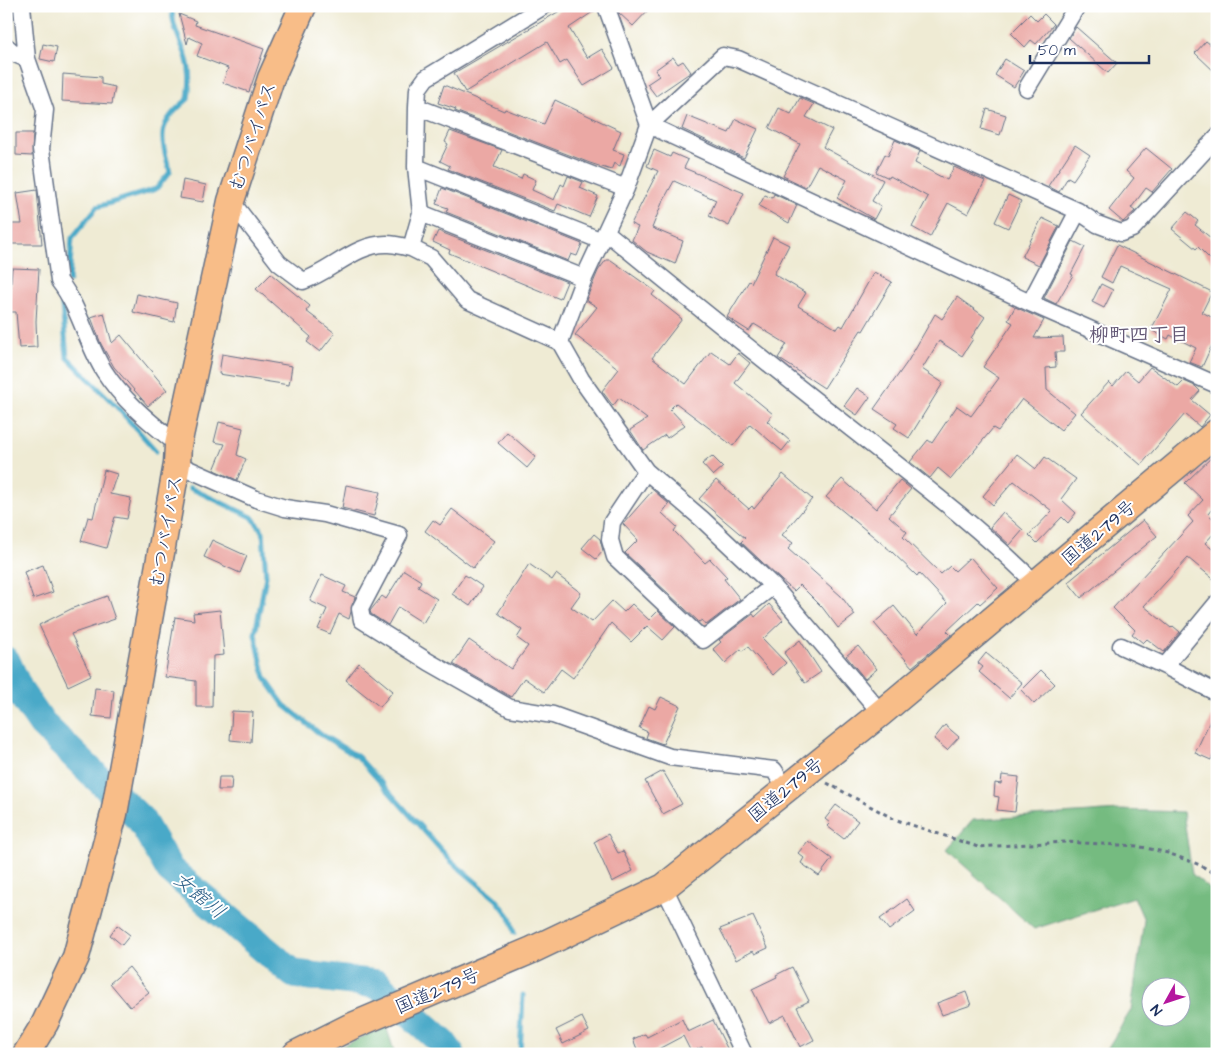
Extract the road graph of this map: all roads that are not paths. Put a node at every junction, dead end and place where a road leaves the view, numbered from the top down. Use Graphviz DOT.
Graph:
graph roads {
  1 [pos="22,6"];
  2 [pos="304,6"];
  3 [pos="544,6"];
  4 [pos="606,6"];
  5 [pos="1077,6"];
  6 [pos="16,53"];
  7 [pos="1027,88"];
  8 [pos="417,106"];
  9 [pos="649,125"];
  10 [pos="1217,137"];
  11 [pos="416,167"];
  12 [pos="626,188"];
  13 [pos="231,201"];
  14 [pos="1078,211"];
  15 [pos="421,213"];
  16 [pos="604,237"];
  17 [pos="411,248"];
  18 [pos="584,278"];
  19 [pos="1030,303"];
  20 [pos="560,342"];
  21 [pos="1217,385"];
  22 [pos="1217,432"];
  23 [pos="178,454"];
  24 [pos="646,471"];
  25 [pos="1036,584"];
  26 [pos="773,586"];
  27 [pos="1217,602"];
  28 [pos="1121,646"];
  29 [pos="1166,666"];
  30 [pos="1216,690"];
  31 [pos="880,713"];
  32 [pos="786,788"];
  33 [pos="664,888"];
  34 [pos="26,1054"];
  35 [pos="296,1054"];
  36 [pos="744,1054"];
  1 -- 6 [label="street"];
  2 -- 13 [label="highway, むつバイパス"];
  3 -- 8 [label="street"];
  4 -- 9 [label="street"];
  5 -- 7 [label="street"];
  6 -- 23 [label="street"];
  8 -- 11 [label="street"];
  8 -- 12 [label="street"];
  9 -- 12 [label="street"];
  9 -- 14 [label="street"];
  9 -- 19 [label="street"];
  10 -- 14 [label="street"];
  11 -- 15 [label="street"];
  11 -- 16 [label="street"];
  12 -- 16 [label="street"];
  13 -- 17 [label="street"];
  13 -- 23 [label="highway, むつバイパス"];
  14 -- 19 [label="street"];
  15 -- 17 [label="street"];
  15 -- 18 [label="street"];
  16 -- 18 [label="street"];
  16 -- 25 [label="street"];
  17 -- 20 [label="street"];
  18 -- 20 [label="street"];
  19 -- 21 [label="street"];
  20 -- 24 [label="street"];
  22 -- 25 [label="highway, 国道279号"];
  23 -- 32 [label="street"];
  23 -- 34 [label="highway, むつバイパス"];
  24 -- 26 [label="street"];
  24 -- 26 [label="street"];
  25 -- 31 [label="highway, 国道279号"];
  26 -- 31 [label="street"];
  27 -- 29 [label="street"];
  28 -- 29 [label="street"];
  29 -- 30 [label="street"];
  31 -- 32 [label="highway, 国道279号"];
  32 -- 33 [label="highway, 国道279号"];
  33 -- 35 [label="highway, 国道279号"];
  33 -- 36 [label="street"];
}
